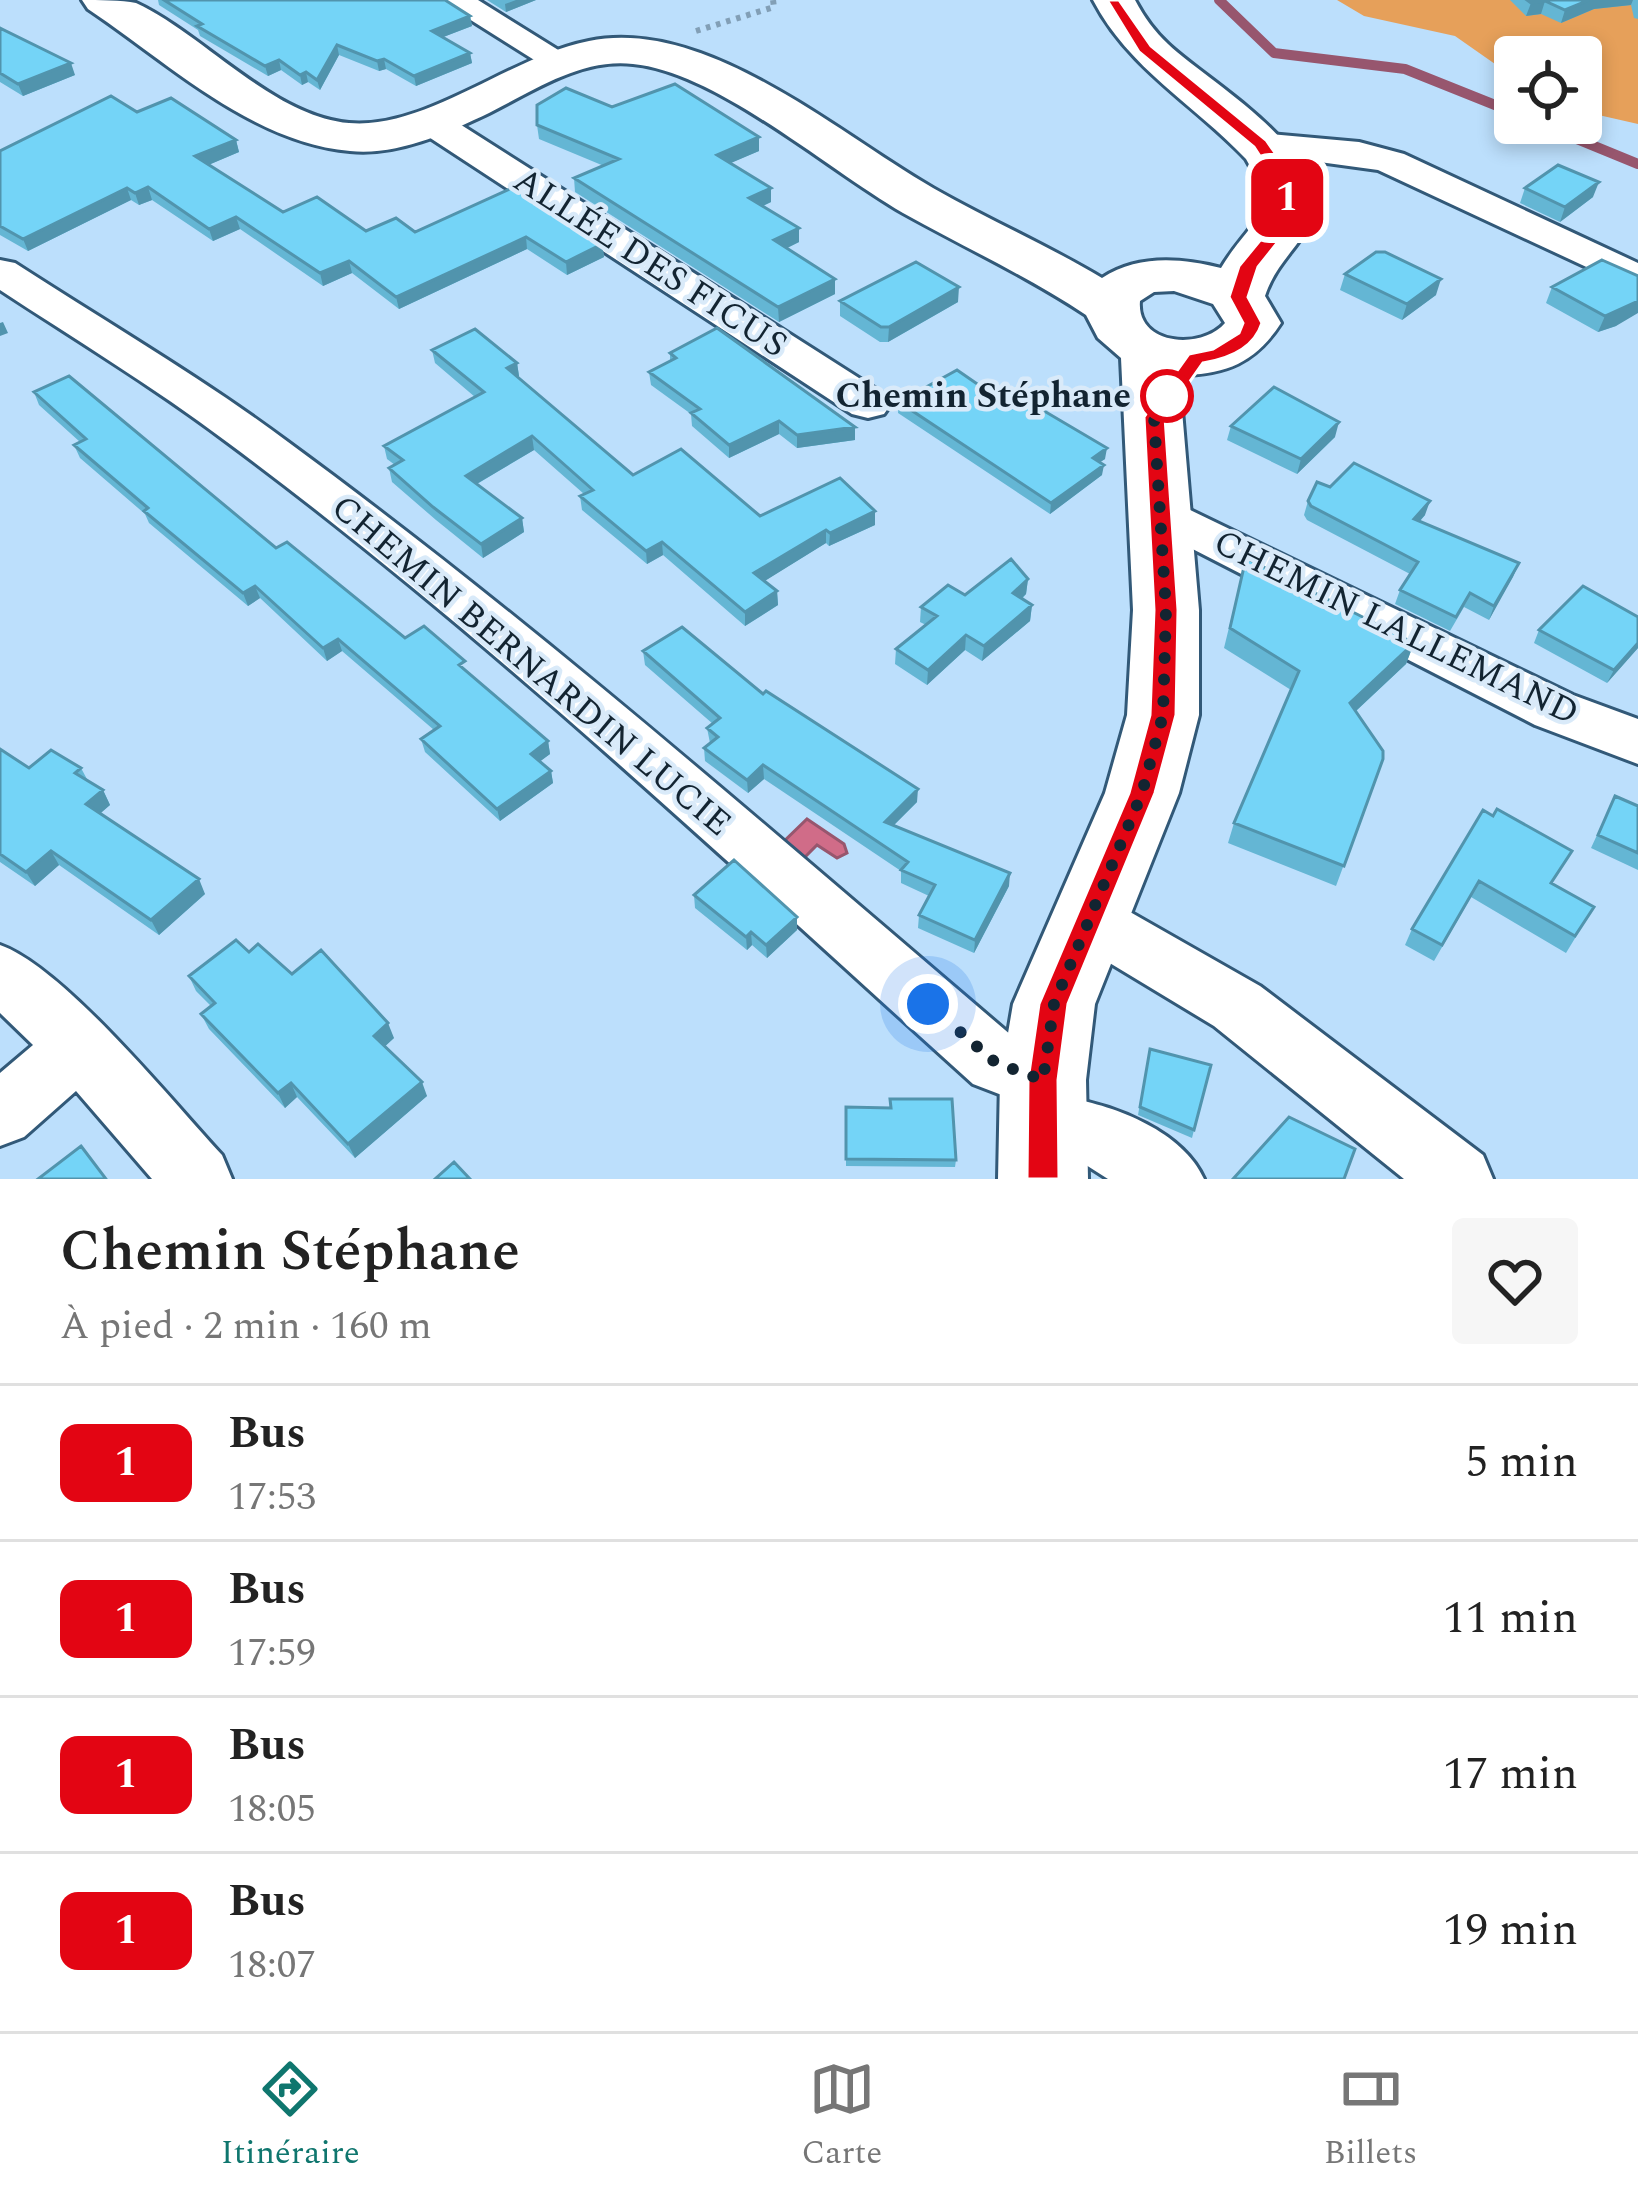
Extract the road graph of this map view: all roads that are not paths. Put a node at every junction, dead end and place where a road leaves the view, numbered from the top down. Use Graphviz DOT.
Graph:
graph roads {
  1 [pos="103,0"];
  2 [pos="455,0"];
  3 [pos="1114,0"];
  4 [pos="559,61"];
  5 [pos="431,122"];
  6 [pos="1260,144"];
  7 [pos="0,272"];
  8 [pos="1638,279"];
  9 [pos="1232,281"];
  10 [pos="1104,290"];
  11 [pos="1167,375"];
  12 [pos="868,404"];
  13 [pos="1156,510"];
  14 [pos="1638,742"];
  15 [pos="1087,918"];
  16 [pos="0,971"];
  17 [pos="79,1047"];
  18 [pos="0,1114"];
  19 [pos="1043,1128"];
  20 [pos="197,1179"];
  21 [pos="1169,1179"];
  22 [pos="1458,1179"];
  1 -- 5 [label="main road"];
  2 -- 4 [label="street"];
  3 -- 6 [label="main road"];
  4 -- 5 [label="main road"];
  4 -- 10 [label="main road"];
  5 -- 12 [label="street, ALLÉE DES FICUS"];
  6 -- 8 [label="street"];
  6 -- 9 [label="main road"];
  7 -- 19 [label="street, CHEMIN BERNARDIN LUCIE"];
  9 -- 10 [label="main road"];
  9 -- 11 [label="main road"];
  10 -- 11 [label="main road"];
  11 -- 13 [label="main road"];
  13 -- 14 [label="street, CHEMIN LALLEMAND"];
  13 -- 15 [label="main road"];
  15 -- 19 [label="main road"];
  15 -- 22 [label="street"];
  16 -- 17 [label="street"];
  17 -- 18 [label="street"];
  17 -- 20 [label="street"];
  19 -- 21 [label="street, CHEMIN BERNARDIN LUCIE"];
}
